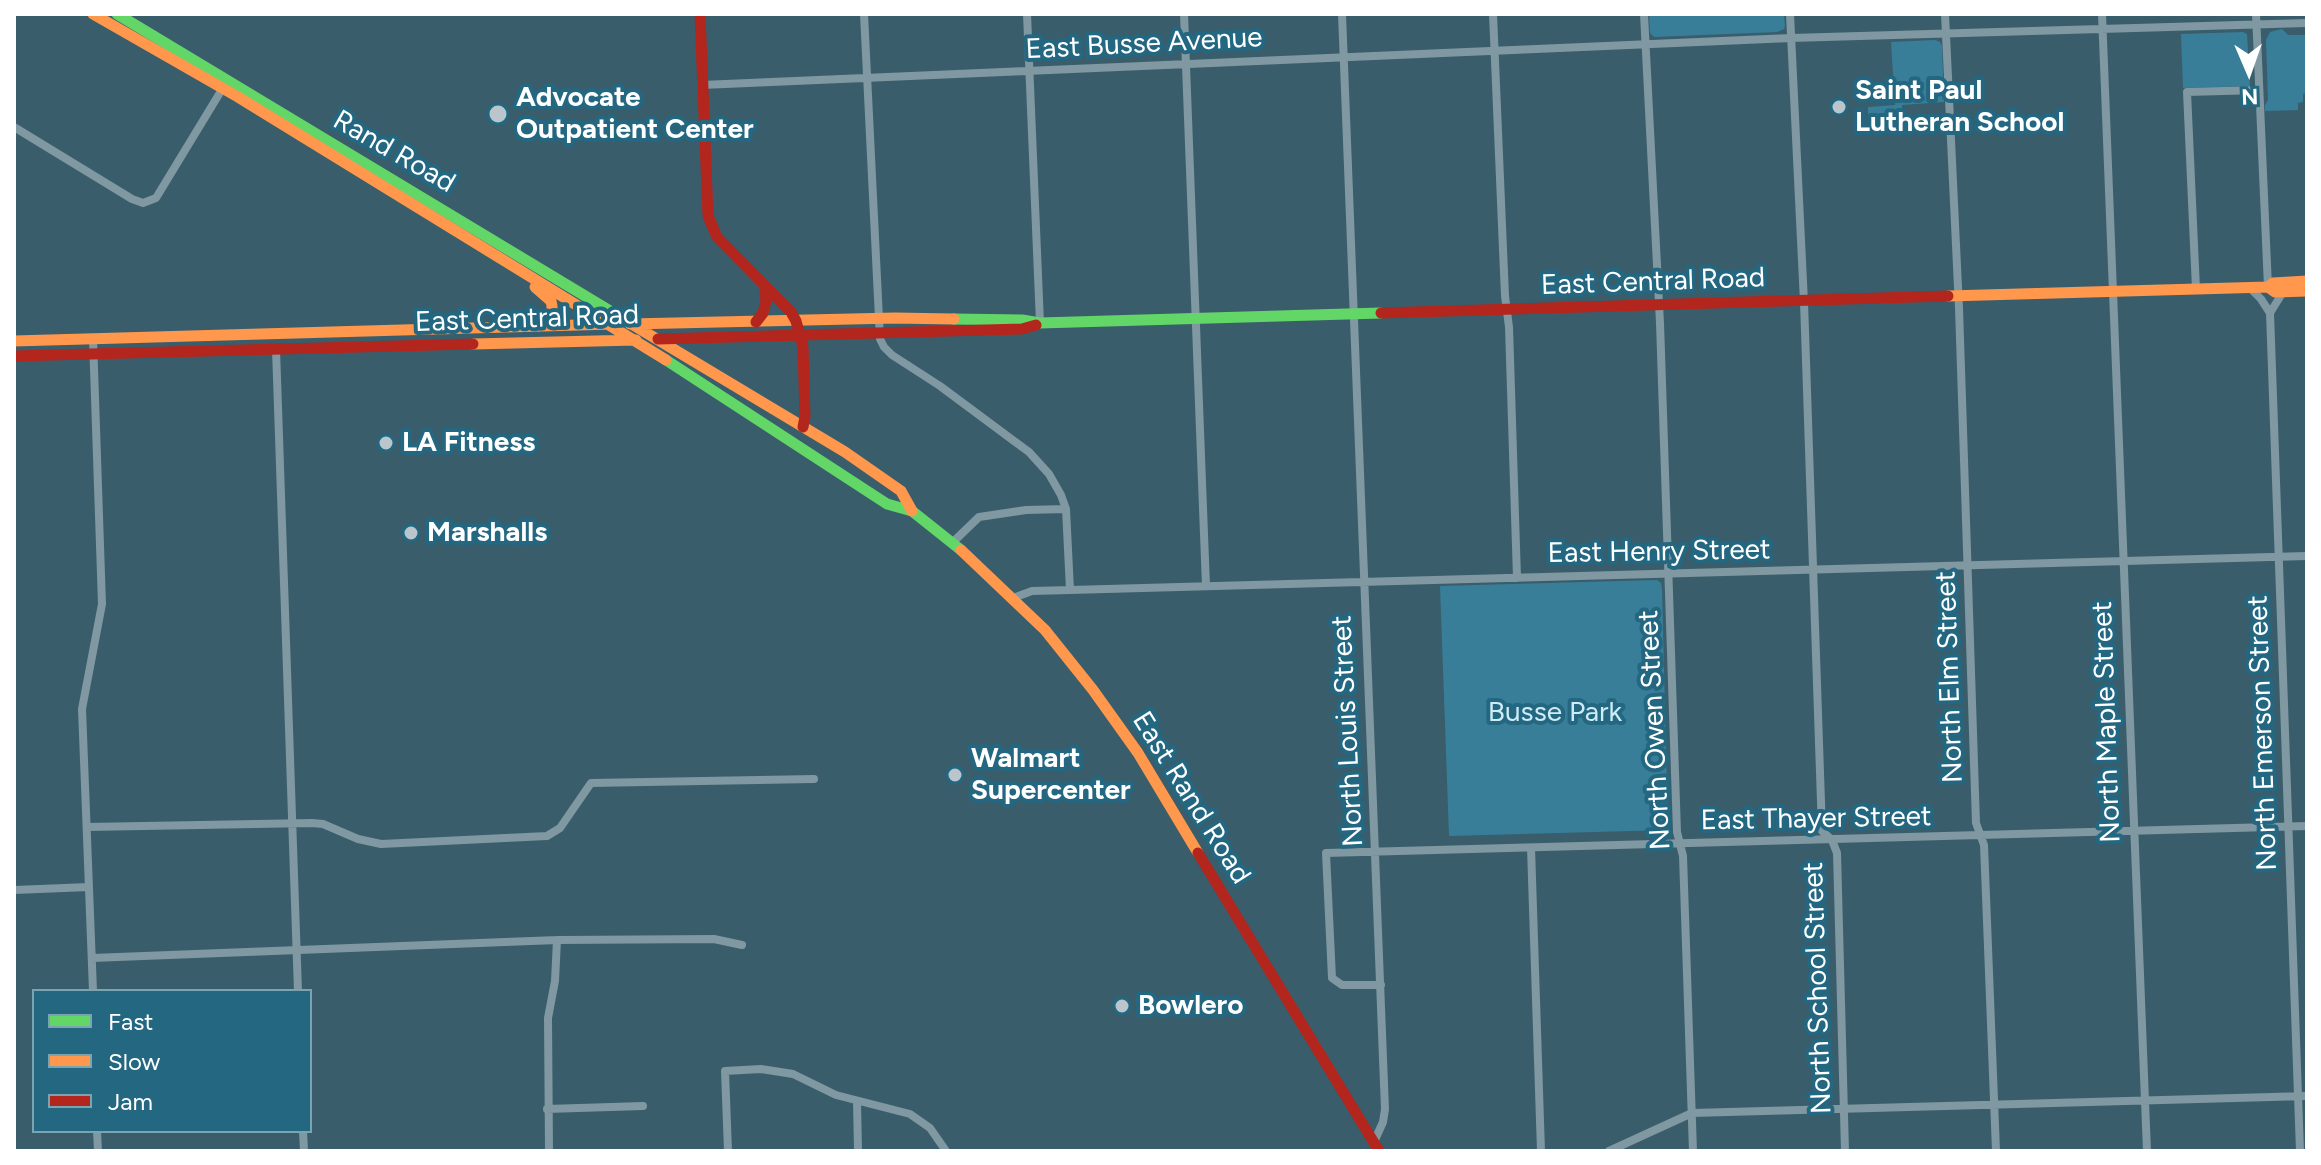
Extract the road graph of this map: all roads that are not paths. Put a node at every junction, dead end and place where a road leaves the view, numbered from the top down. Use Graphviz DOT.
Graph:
graph roads {
  1 [pos="93,14"];
  2 [pos="117,14"];
  3 [pos="700,14"];
  4 [pos="864,14"];
  5 [pos="1027,14"];
  6 [pos="1184,14"];
  7 [pos="1342,14"];
  8 [pos="1493,14"];
  9 [pos="1644,14"];
  10 [pos="1790,14"];
  11 [pos="1945,14"];
  12 [pos="2102,14"];
  13 [pos="2256,14"];
  14 [pos="2307,23"];
  15 [pos="2257,26"];
  16 [pos="2102,29"];
  17 [pos="1946,34"];
  18 [pos="1791,38"];
  19 [pos="1645,45"];
  20 [pos="1495,51"];
  21 [pos="1344,57"];
  22 [pos="1186,65"];
  23 [pos="1029,71"];
  24 [pos="867,77"];
  25 [pos="702,85"];
  26 [pos="2259,90"];
  27 [pos="221,91"];
  28 [pos="14,127"];
  29 [pos="495,255"];
  30 [pos="2307,281"];
  31 [pos="765,287"];
  32 [pos="2268,287"];
  33 [pos="2250,288"];
  34 [pos="2196,289"];
  35 [pos="2307,291"];
  36 [pos="2114,292"];
  37 [pos="2283,292"];
  38 [pos="1958,296"];
  39 [pos="1804,302"];
  40 [pos="1659,306"];
  41 [pos="1507,311"];
  42 [pos="2270,313"];
  43 [pos="1354,315"];
  44 [pos="1198,319"];
  45 [pos="796,321"];
  46 [pos="756,322"];
  47 [pos="1040,323"];
  48 [pos="609,324"];
  49 [pos="633,324"];
  50 [pos="542,326"];
  51 [pos="878,326"];
  52 [pos="646,331"];
  53 [pos="621,332"];
  54 [pos="802,336"];
  55 [pos="93,339"];
  56 [pos="660,339"];
  57 [pos="635,340"];
  58 [pos="14,341"];
  59 [pos="276,349"];
  60 [pos="94,354"];
  61 [pos="14,356"];
  62 [pos="803,427"];
  63 [pos="1066,509"];
  64 [pos="912,511"];
  65 [pos="953,542"];
  66 [pos="2307,556"];
  67 [pos="2278,557"];
  68 [pos="2122,562"];
  69 [pos="1968,565"];
  70 [pos="1813,571"];
  71 [pos="1669,574"];
  72 [pos="1517,578"];
  73 [pos="1363,583"];
  74 [pos="1206,586"];
  75 [pos="1070,590"];
  76 [pos="1013,598"];
  77 [pos="814,779"];
  78 [pos="292,823"];
  79 [pos="2307,826"];
  80 [pos="87,827"];
  81 [pos="2288,827"];
  82 [pos="2133,832"];
  83 [pos="1982,836"];
  84 [pos="1832,840"];
  85 [pos="1681,844"];
  86 [pos="1531,848"];
  87 [pos="1376,852"];
  88 [pos="89,887"];
  89 [pos="14,890"];
  90 [pos="557,940"];
  91 [pos="742,945"];
  92 [pos="296,951"];
  93 [pos="92,958"];
  94 [pos="1381,985"];
  95 [pos="93,989"];
  96 [pos="298,989"];
  97 [pos="2302,1097"];
  98 [pos="857,1101"];
  99 [pos="2144,1101"];
  100 [pos="1994,1105"];
  101 [pos="643,1106"];
  102 [pos="547,1109"];
  103 [pos="1844,1110"];
  104 [pos="1692,1113"];
  105 [pos="1376,1147"];
  106 [pos="549,1151"];
  107 [pos="728,1151"];
  108 [pos="858,1151"];
  109 [pos="946,1151"];
  110 [pos="1541,1151"];
  111 [pos="1609,1151"];
  112 [pos="1693,1151"];
  113 [pos="1845,1151"];
  114 [pos="1996,1151"];
  115 [pos="2147,1151"];
  116 [pos="2300,1151"];
  1 -- 29 [label="main road, Rand Road"];
  2 -- 49 [label="main road, Rand Road"];
  3 -- 25 [label="main road"];
  4 -- 24 [label="street"];
  5 -- 23 [label="street"];
  6 -- 22 [label="street"];
  7 -- 21 [label="street, North Louis Street"];
  8 -- 20 [label="street"];
  9 -- 19 [label="street, North Owen Street"];
  10 -- 18 [label="street, North School Street"];
  11 -- 17 [label="street, North Elm Street"];
  12 -- 16 [label="street, North Maple Street"];
  13 -- 15 [label="street"];
  14 -- 15 [label="street, East Busse Avenue"];
  15 -- 16 [label="street, East Busse Avenue"];
  15 -- 26 [label="street"];
  16 -- 17 [label="street, East Busse Avenue"];
  16 -- 36 [label="street, North Maple Street"];
  17 -- 18 [label="street, East Busse Avenue"];
  17 -- 38 [label="street, North Elm Street"];
  18 -- 19 [label="street, East Busse Avenue"];
  18 -- 39 [label="street, North School Street"];
  19 -- 20 [label="street, East Busse Avenue"];
  19 -- 40 [label="street, North Owen Street"];
  20 -- 21 [label="street, East Busse Avenue"];
  20 -- 41 [label="street"];
  21 -- 22 [label="street, East Busse Avenue"];
  21 -- 43 [label="street, North Louis Street"];
  22 -- 23 [label="street, East Busse Avenue"];
  22 -- 44 [label="street"];
  23 -- 24 [label="street, East Busse Avenue"];
  23 -- 47 [label="street"];
  24 -- 25 [label="street, East Busse Avenue"];
  24 -- 51 [label="street"];
  25 -- 31 [label="main road"];
  26 -- 32 [label="street"];
  26 -- 34 [label="street"];
  27 -- 28 [label="street"];
  29 -- 48 [label="main road, Rand Road"];
  29 -- 50 [label="main road"];
  30 -- 32 [label="main road, East Central Road"];
  31 -- 45 [label="main road"];
  31 -- 46 [label="main road"];
  32 -- 33 [label="main road, East Central Road"];
  32 -- 37 [label="main road, East Central Road"];
  33 -- 34 [label="main road, East Central Road"];
  33 -- 42 [label="street"];
  34 -- 36 [label="main road, East Central Road"];
  35 -- 37 [label="main road, East Central Road"];
  36 -- 38 [label="main road, East Central Road"];
  36 -- 68 [label="street, North Maple Street"];
  37 -- 42 [label="street"];
  38 -- 39 [label="main road, East Central Road"];
  38 -- 69 [label="street, North Elm Street"];
  39 -- 40 [label="main road, East Central Road"];
  39 -- 70 [label="street, North School Street"];
  40 -- 41 [label="main road, East Central Road"];
  40 -- 71 [label="street, North Owen Street"];
  41 -- 43 [label="main road, East Central Road"];
  41 -- 72 [label="street"];
  42 -- 67 [label="street, North Emerson Street"];
  43 -- 44 [label="main road, East Central Road"];
  43 -- 73 [label="street, North Louis Street"];
  44 -- 47 [label="main road, East Central Road"];
  44 -- 74 [label="street"];
  45 -- 46 [label="main road, East Central Road"];
  45 -- 51 [label="main road, East Central Road"];
  45 -- 54 [label="main road"];
  46 -- 49 [label="main road, East Central Road"];
  47 -- 51 [label="main road, East Central Road"];
  48 -- 49 [label="main road, East Central Road"];
  48 -- 50 [label="main road, East Central Road"];
  48 -- 53 [label="main road, Rand Road"];
  49 -- 52 [label="main road, Rand Road"];
  50 -- 55 [label="main road, East Central Road"];
  51 -- 54 [label="main road, East Central Road"];
  51 -- 63 [label="street"];
  52 -- 56 [label="main road, East Rand Road"];
  53 -- 57 [label="main road, East Rand Road"];
  54 -- 56 [label="main road, East Central Road"];
  54 -- 62 [label="main road"];
  55 -- 58 [label="main road, East Central Road"];
  55 -- 60 [label="street"];
  56 -- 57 [label="main road, East Central Road"];
  56 -- 62 [label="main road, East Rand Road"];
  57 -- 59 [label="main road, East Central Road"];
  57 -- 64 [label="main road, East Rand Road"];
  59 -- 60 [label="main road, East Central Road"];
  59 -- 78 [label="street"];
  60 -- 61 [label="main road, East Central Road"];
  60 -- 80 [label="street"];
  62 -- 64 [label="main road, East Rand Road"];
  63 -- 65 [label="street"];
  63 -- 75 [label="street"];
  64 -- 65 [label="main road, East Rand Road"];
  65 -- 76 [label="main road, East Rand Road"];
  66 -- 67 [label="street, East Henry Street"];
  67 -- 68 [label="street, East Henry Street"];
  67 -- 81 [label="street, North Emerson Street"];
  68 -- 69 [label="street, East Henry Street"];
  68 -- 82 [label="street, North Maple Street"];
  69 -- 70 [label="street, East Henry Street"];
  69 -- 83 [label="street, North Elm Street"];
  70 -- 71 [label="street, East Henry Street"];
  70 -- 84 [label="street, North School Street"];
  71 -- 72 [label="street, East Henry Street"];
  71 -- 85 [label="street, North Owen Street"];
  72 -- 73 [label="street, East Henry Street"];
  73 -- 74 [label="street, East Henry Street"];
  73 -- 87 [label="street, North Louis Street"];
  74 -- 75 [label="street, East Henry Street"];
  75 -- 76 [label="street, East Henry Street"];
  76 -- 105 [label="main road, East Rand Road"];
  77 -- 78 [label="street"];
  78 -- 80 [label="street"];
  78 -- 92 [label="street"];
  79 -- 81 [label="street, East Thayer Street"];
  80 -- 88 [label="street"];
  81 -- 82 [label="street, East Thayer Street"];
  81 -- 97 [label="street, North Emerson Street"];
  82 -- 83 [label="street, East Thayer Street"];
  82 -- 99 [label="street, North Maple Street"];
  83 -- 84 [label="street, East Thayer Street"];
  83 -- 100 [label="street, North Elm Street"];
  84 -- 85 [label="street, East Thayer Street"];
  84 -- 103 [label="street, North School Street"];
  85 -- 86 [label="street, East Thayer Street"];
  85 -- 104 [label="street, North Owen Street"];
  86 -- 87 [label="street, East Thayer Street"];
  86 -- 110 [label="street"];
  87 -- 94 [label="street, North Louis Street"];
  87 -- 94 [label="street, East Thayer Street"];
  88 -- 89 [label="street"];
  88 -- 93 [label="street"];
  90 -- 91 [label="street"];
  90 -- 92 [label="street"];
  90 -- 102 [label="street"];
  92 -- 93 [label="street"];
  92 -- 96 [label="street"];
  93 -- 95 [label="street"];
  94 -- 105 [label="street, North Louis Street"];
  97 -- 99 [label="street"];
  97 -- 116 [label="street, North Emerson Street"];
  98 -- 107 [label="street"];
  98 -- 108 [label="street"];
  98 -- 109 [label="street"];
  99 -- 100 [label="street"];
  99 -- 115 [label="street, North Maple Street"];
  100 -- 103 [label="street"];
  100 -- 114 [label="street, North Elm Street"];
  101 -- 102 [label="street"];
  102 -- 106 [label="street"];
  103 -- 104 [label="street"];
  103 -- 113 [label="street, North School Street"];
  104 -- 111 [label="street"];
  104 -- 112 [label="street, North Owen Street"];
}
